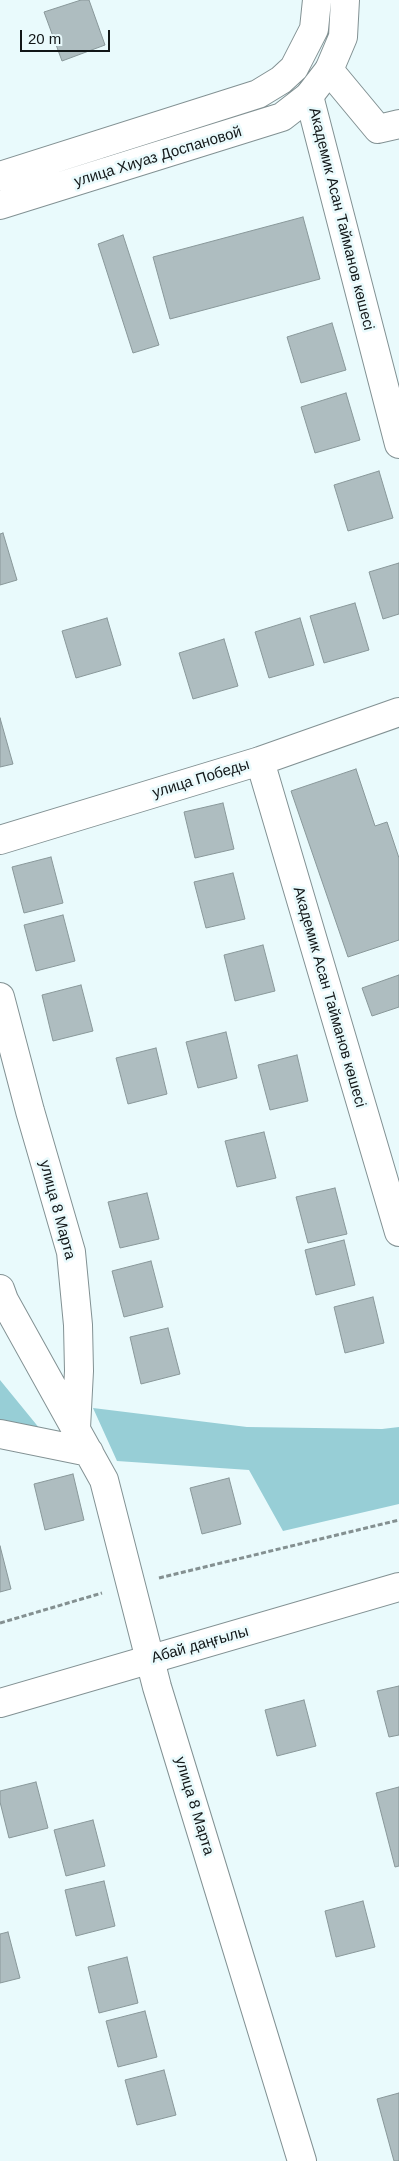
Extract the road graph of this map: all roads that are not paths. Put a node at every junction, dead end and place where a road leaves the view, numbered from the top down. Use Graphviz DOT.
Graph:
graph roads {
  1 [pos="317,0"];
  2 [pos="345,0"];
  3 [pos="329,70"];
  4 [pos="310,96"];
  5 [pos="399,124"];
  6 [pos="0,176"];
  7 [pos="0,205"];
  8 [pos="399,444"];
  9 [pos="399,712"];
  10 [pos="260,761"];
  11 [pos="0,840"];
  12 [pos="0,997"];
  13 [pos="399,1232"];
  14 [pos="0,1289"];
  15 [pos="76,1428"];
  16 [pos="0,1434"];
  17 [pos="89,1452"];
  18 [pos="399,1587"];
  19 [pos="150,1659"];
  20 [pos="0,1703"];
  21 [pos="302,2161"];
  1 -- 6 [label="street, улица Хиуаз Доспановой"];
  2 -- 3 [label="street, Академик Асан Тайманов көшесі"];
  3 -- 4 [label="street, Академик Асан Тайманов көшесі"];
  3 -- 5 [label="street"];
  4 -- 7 [label="street, улица Хиуаз Доспановой"];
  4 -- 8 [label="street, Академик Асан Тайманов көшесі"];
  9 -- 10 [label="street, улица Победы"];
  10 -- 11 [label="street, улица Победы"];
  10 -- 13 [label="street, Академик Асан Тайманов көшесі"];
  12 -- 15 [label="street, улица 8 Марта"];
  14 -- 15 [label="street, улица 8 Марта"];
  15 -- 17 [label="street, улица 8 Марта"];
  16 -- 17 [label="street"];
  17 -- 19 [label="street, улица 8 Марта"];
  18 -- 19 [label="street, Абай даңғылы"];
  19 -- 20 [label="street, Абай даңғылы"];
  19 -- 21 [label="street, улица 8 Марта"];
}
